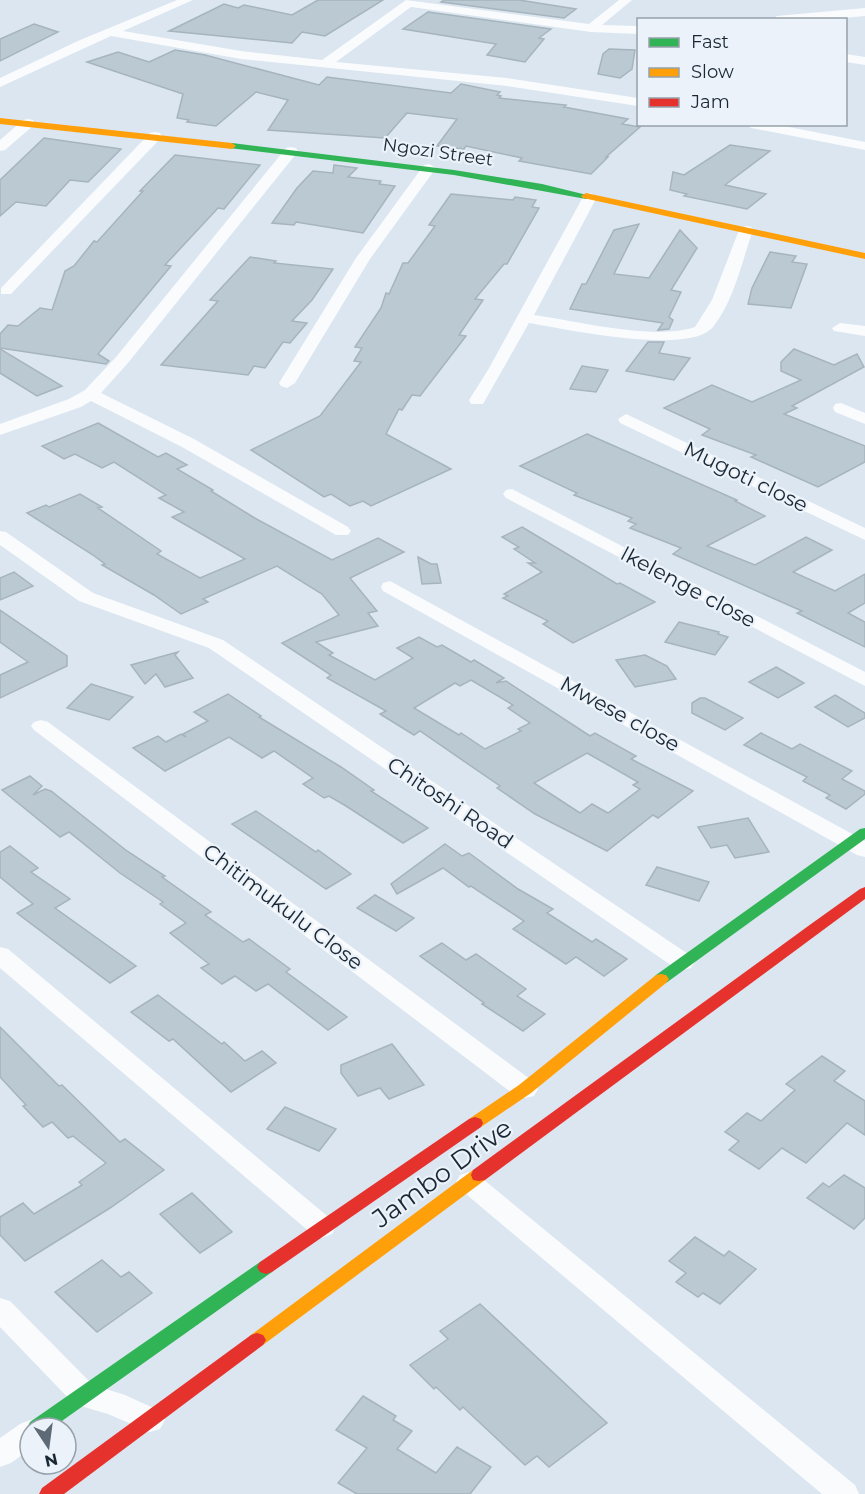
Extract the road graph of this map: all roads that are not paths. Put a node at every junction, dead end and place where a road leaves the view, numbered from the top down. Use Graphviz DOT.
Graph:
graph roads {
  1 [pos="187,0"];
  2 [pos="626,0"];
  3 [pos="410,1"];
  4 [pos="865,12"];
  5 [pos="799,18"];
  6 [pos="591,28"];
  7 [pos="637,30"];
  8 [pos="110,32"];
  9 [pos="847,58"];
  10 [pos="865,61"];
  11 [pos="325,64"];
  12 [pos="0,83"];
  13 [pos="637,102"];
  14 [pos="0,121"];
  15 [pos="28,123"];
  16 [pos="761,126"];
  17 [pos="155,136"];
  18 [pos="0,147"];
  19 [pos="865,147"];
  20 [pos="291,151"];
  21 [pos="429,168"];
  22 [pos="590,197"];
  23 [pos="746,230"];
  24 [pos="865,256"];
  25 [pos="6,291"];
  26 [pos="524,318"];
  27 [pos="840,328"];
  28 [pos="865,331"];
  29 [pos="287,383"];
  30 [pos="91,394"];
  31 [pos="477,400"];
  32 [pos="841,408"];
  33 [pos="626,419"];
  34 [pos="865,419"];
  35 [pos="0,430"];
  36 [pos="512,494"];
  37 [pos="342,531"];
  38 [pos="865,535"];
  39 [pos="0,536"];
  40 [pos="390,587"];
  41 [pos="865,680"];
  42 [pos="41,726"];
  43 [pos="860,841"];
  44 [pos="865,892"];
  45 [pos="0,955"];
  46 [pos="683,962"];
  47 [pos="525,1089"];
  48 [pos="470,1182"];
  49 [pos="322,1227"];
  50 [pos="0,1309"];
  51 [pos="84,1395"];
  52 [pos="54,1416"];
  53 [pos="150,1420"];
  54 [pos="18,1441"];
  55 [pos="0,1454"];
  56 [pos="49,1494"];
  57 [pos="844,1494"];
  1 -- 8 [label="street"];
  2 -- 6 [label="street"];
  3 -- 6 [label="street"];
  3 -- 11 [label="street"];
  4 -- 5 [label="street"];
  6 -- 7 [label="street"];
  8 -- 11 [label="street"];
  8 -- 12 [label="street"];
  9 -- 10 [label="street"];
  11 -- 13 [label="street"];
  14 -- 15 [label="street, Ngozi Street"];
  15 -- 17 [label="street, Ngozi Street"];
  15 -- 18 [label="street"];
  16 -- 19 [label="street"];
  17 -- 20 [label="street, Ngozi Street"];
  17 -- 25 [label="street"];
  20 -- 21 [label="street, Ngozi Street"];
  20 -- 30 [label="street"];
  21 -- 22 [label="street, Ngozi Street"];
  21 -- 29 [label="street"];
  22 -- 23 [label="street, Ngozi Street"];
  22 -- 26 [label="street"];
  23 -- 24 [label="street, Ngozi Street"];
  23 -- 26 [label="street"];
  26 -- 31 [label="street"];
  27 -- 28 [label="street"];
  30 -- 35 [label="street"];
  30 -- 37 [label="street"];
  32 -- 34 [label="street"];
  33 -- 38 [label="street, Mugoti close"];
  36 -- 41 [label="street, Ikelenge close"];
  39 -- 46 [label="street, Chitoshi Road"];
  40 -- 43 [label="street, Mwese close"];
  42 -- 47 [label="street, Chitimukulu Close"];
  43 -- 46 [label="street"];
  44 -- 48 [label="street, Jambo Drive"];
  45 -- 49 [label="street"];
  46 -- 47 [label="street"];
  47 -- 49 [label="street"];
  48 -- 53 [label="street, Jambo Drive"];
  48 -- 57 [label="street"];
  49 -- 51 [label="street"];
  50 -- 51 [label="street"];
  51 -- 52 [label="street"];
  51 -- 53 [label="street"];
  53 -- 56 [label="street, Jambo Drive"];
  54 -- 55 [label="street"];
}
